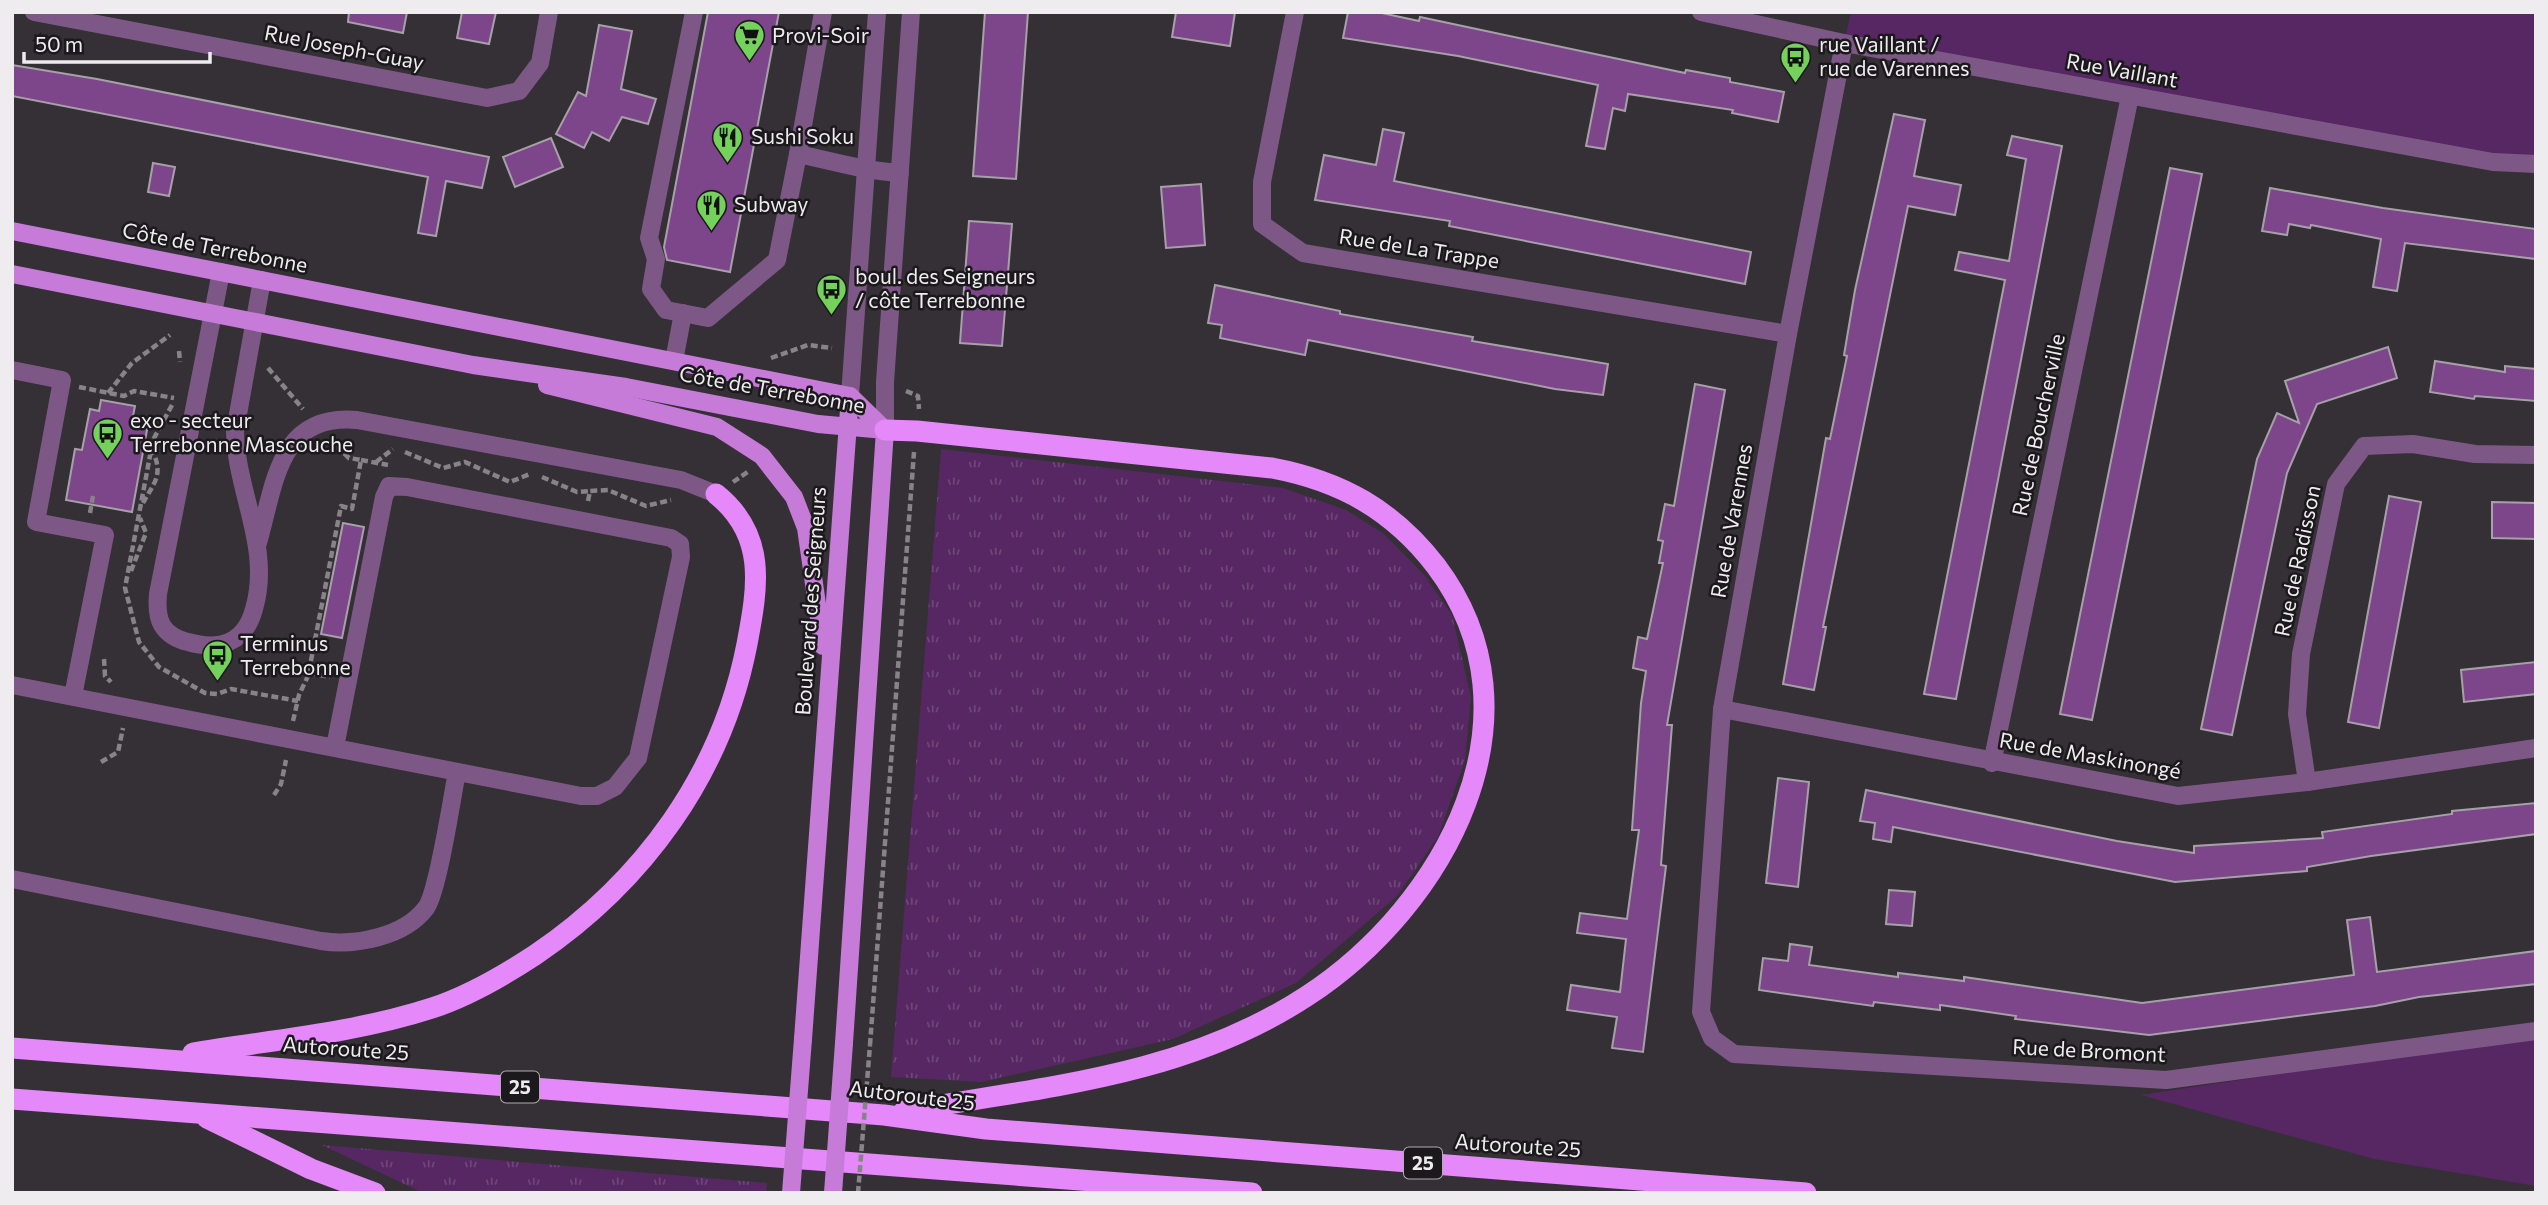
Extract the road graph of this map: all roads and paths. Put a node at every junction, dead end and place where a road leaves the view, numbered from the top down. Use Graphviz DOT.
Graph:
graph roads {
  1 [pos="34,12"];
  2 [pos="550,12"];
  3 [pos="694,12"];
  4 [pos="823,12"];
  5 [pos="877,12"];
  6 [pos="911,12"];
  7 [pos="1295,12"];
  8 [pos="1701,12"];
  9 [pos="1844,43"];
  10 [pos="2130,96"];
  11 [pos="798,154"];
  12 [pos="2536,164"];
  13 [pos="866,171"];
  14 [pos="900,173"];
  15 [pos="12,232"];
  16 [pos="221,272"];
  17 [pos="12,274"];
  18 [pos="262,280"];
  19 [pos="683,313"];
  20 [pos="213,314"];
  21 [pos="253,323"];
  22 [pos="1788,334"];
  23 [pos="170,335"];
  24 [pos="825,347"];
  25 [pos="761,356"];
  26 [pos="674,361"];
  27 [pos="473,365"];
  28 [pos="267,367"];
  29 [pos="12,370"];
  30 [pos="77,387"];
  31 [pos="911,391"];
  32 [pos="108,393"];
  33 [pos="850,396"];
  34 [pos="174,398"];
  35 [pos="306,412"];
  36 [pos="918,416"];
  37 [pos="847,429"];
  38 [pos="885,430"];
  39 [pos="327,436"];
  40 [pos="152,449"];
  41 [pos="2536,455"];
  42 [pos="376,462"];
  43 [pos="141,464"];
  44 [pos="913,465"];
  45 [pos="148,466"];
  46 [pos="753,466"];
  47 [pos="719,490"];
  48 [pos="590,491"];
  49 [pos="93,496"];
  50 [pos="141,507"];
  51 [pos="139,516"];
  52 [pos="89,519"];
  53 [pos="126,526"];
  54 [pos="137,528"];
  55 [pos="258,543"];
  56 [pos="127,579"];
  57 [pos="125,588"];
  58 [pos="117,592"];
  59 [pos="106,651"];
  60 [pos="309,673"];
  61 [pos="324,676"];
  62 [pos="828,677"];
  63 [pos="12,685"];
  64 [pos="122,686"];
  65 [pos="192,686"];
  66 [pos="220,693"];
  67 [pos="73,696"];
  68 [pos="189,699"];
  69 [pos="218,705"];
  70 [pos="1722,709"];
  71 [pos="293,722"];
  72 [pos="123,728"];
  73 [pos="335,747"];
  74 [pos="2536,748"];
  75 [pos="286,760"];
  76 [pos="102,762"];
  77 [pos="1992,763"];
  78 [pos="457,772"];
  79 [pos="2307,782"];
  80 [pos="274,795"];
  81 [pos="12,879"];
  82 [pos="1701,1012"];
  83 [pos="2536,1031"];
  84 [pos="12,1048"];
  85 [pos="156,1059"];
  86 [pos="12,1098"];
  87 [pos="195,1113"];
  88 [pos="884,1115"];
  89 [pos="375,1193"];
  90 [pos="791,1193"];
  91 [pos="832,1193"];
  92 [pos="858,1193"];
  93 [pos="1252,1193"];
  94 [pos="1806,1193"];
  1 -- 2 [label="street, Rue Joseph-Guay"];
  3 -- 19 [label="street"];
  4 -- 11 [label="street"];
  5 -- 13 [label="street, Boulevard des Seigneurs"];
  6 -- 14 [label="street"];
  7 -- 22 [label="street, Rue de La Trappe"];
  8 -- 9 [label="street, Rue Vaillant"];
  9 -- 10 [label="street, Rue Vaillant"];
  9 -- 22 [label="street, Rue de Varennes"];
  10 -- 12 [label="street, Rue Vaillant"];
  10 -- 77 [label="street, Rue de Boucherville"];
  11 -- 13 [label="street"];
  11 -- 19 [label="street"];
  13 -- 14 [label="street"];
  13 -- 33 [label="street, Boulevard des Seigneurs"];
  14 -- 38 [label="street"];
  15 -- 16 [label="main road, Côte de Terrebonne"];
  16 -- 18 [label="main road, Côte de Terrebonne"];
  16 -- 20 [label="street"];
  17 -- 20 [label="main road, Côte de Terrebonne"];
  18 -- 21 [label="street"];
  18 -- 26 [label="main road, Côte de Terrebonne"];
  19 -- 26 [label="street"];
  20 -- 21 [label="main road, Côte de Terrebonne"];
  20 -- 55 [label="street"];
  21 -- 27 [label="main road, Côte de Terrebonne"];
  21 -- 55 [label="street"];
  22 -- 70 [label="street, Rue de Varennes"];
  23 -- 32 [label="path"];
  24 -- 25 [label="path"];
  26 -- 33 [label="main road, Côte de Terrebonne"];
  27 -- 37 [label="main road, Côte de Terrebonne"];
  27 -- 62 [label="main road"];
  28 -- 35 [label="path"];
  29 -- 67 [label="street"];
  30 -- 32 [label="path"];
  31 -- 36 [label="path"];
  32 -- 34 [label="path"];
  33 -- 37 [label="main road, Boulevard des Seigneurs"];
  33 -- 38 [label="main road, Côte de Terrebonne"];
  37 -- 38 [label="main road, Côte de Terrebonne"];
  37 -- 62 [label="main road, Boulevard des Seigneurs"];
  38 -- 88 [label="highway"];
  38 -- 91 [label="main road, bridge"];
  39 -- 60 [label="path"];
  40 -- 50 [label="path"];
  41 -- 79 [label="street, Rue de Radisson"];
  42 -- 48 [label="path"];
  43 -- 45 [label="path"];
  44 -- 92 [label="path, bridge"];
  46 -- 47 [label="path"];
  47 -- 55 [label="street"];
  47 -- 85 [label="highway"];
  49 -- 52 [label="path"];
  51 -- 56 [label="path"];
  53 -- 54 [label="path"];
  57 -- 58 [label="path"];
  59 -- 64 [label="path"];
  60 -- 61 [label="path"];
  60 -- 71 [label="path"];
  62 -- 90 [label="main road, Boulevard des Seigneurs, bridge"];
  63 -- 67 [label="street"];
  65 -- 68 [label="path"];
  66 -- 69 [label="path"];
  67 -- 73 [label="street"];
  70 -- 77 [label="street, Rue de Maskinongé"];
  70 -- 82 [label="street, Rue de Varennes"];
  72 -- 76 [label="path"];
  73 -- 78 [label="street"];
  73 -- 78 [label="street"];
  74 -- 79 [label="street, Rue de Maskinongé"];
  75 -- 80 [label="path"];
  77 -- 79 [label="street, Rue de Maskinongé"];
  78 -- 81 [label="street"];
  82 -- 83 [label="street, Rue de Bromont"];
  84 -- 85 [label="highway, Autoroute 25 / 25"];
  85 -- 88 [label="highway, Autoroute 25 / 25"];
  86 -- 87 [label="highway"];
  87 -- 89 [label="highway"];
  87 -- 93 [label="highway"];
  88 -- 94 [label="highway, Autoroute 25 / 25"];
}
